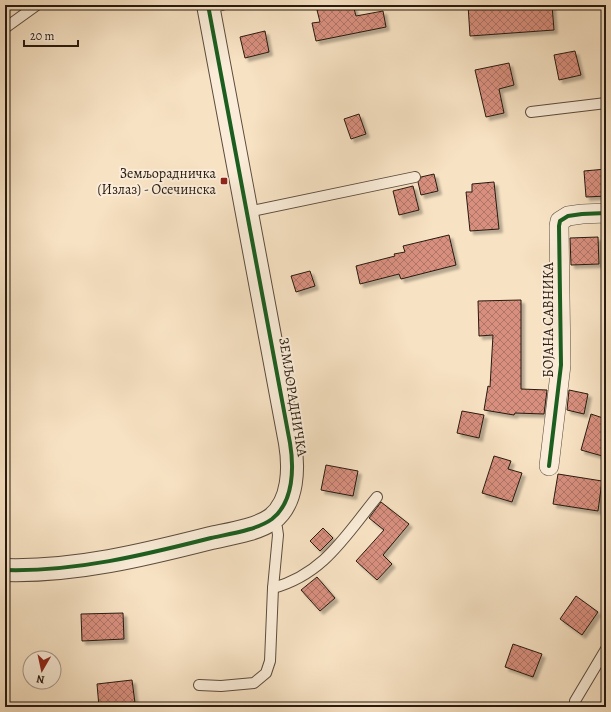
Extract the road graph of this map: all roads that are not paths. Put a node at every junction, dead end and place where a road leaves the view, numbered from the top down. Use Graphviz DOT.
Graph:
graph roads {
  1 [pos="37,5"];
  2 [pos="213,6"];
  3 [pos="5,28"];
  4 [pos="606,103"];
  5 [pos="531,112"];
  6 [pos="415,177"];
  7 [pos="247,212"];
  8 [pos="606,213"];
  9 [pos="549,466"];
  10 [pos="377,497"];
  11 [pos="272,519"];
  12 [pos="5,570"];
  13 [pos="273,588"];
  14 [pos="606,649"];
  15 [pos="199,685"];
  16 [pos="576,701"];
  1 -- 3 [label="lane"];
  2 -- 7 [label="street, ЗЕМЉОРАДНИЧКА"];
  4 -- 5 [label="lane"];
  6 -- 7 [label="lane"];
  7 -- 11 [label="street, ЗЕМЉОРАДНИЧКА"];
  8 -- 9 [label="street, БОЈАНА САВНИКА"];
  10 -- 13 [label="lane"];
  11 -- 12 [label="street"];
  11 -- 13 [label="lane"];
  13 -- 15 [label="lane"];
  14 -- 16 [label="lane"];
}
